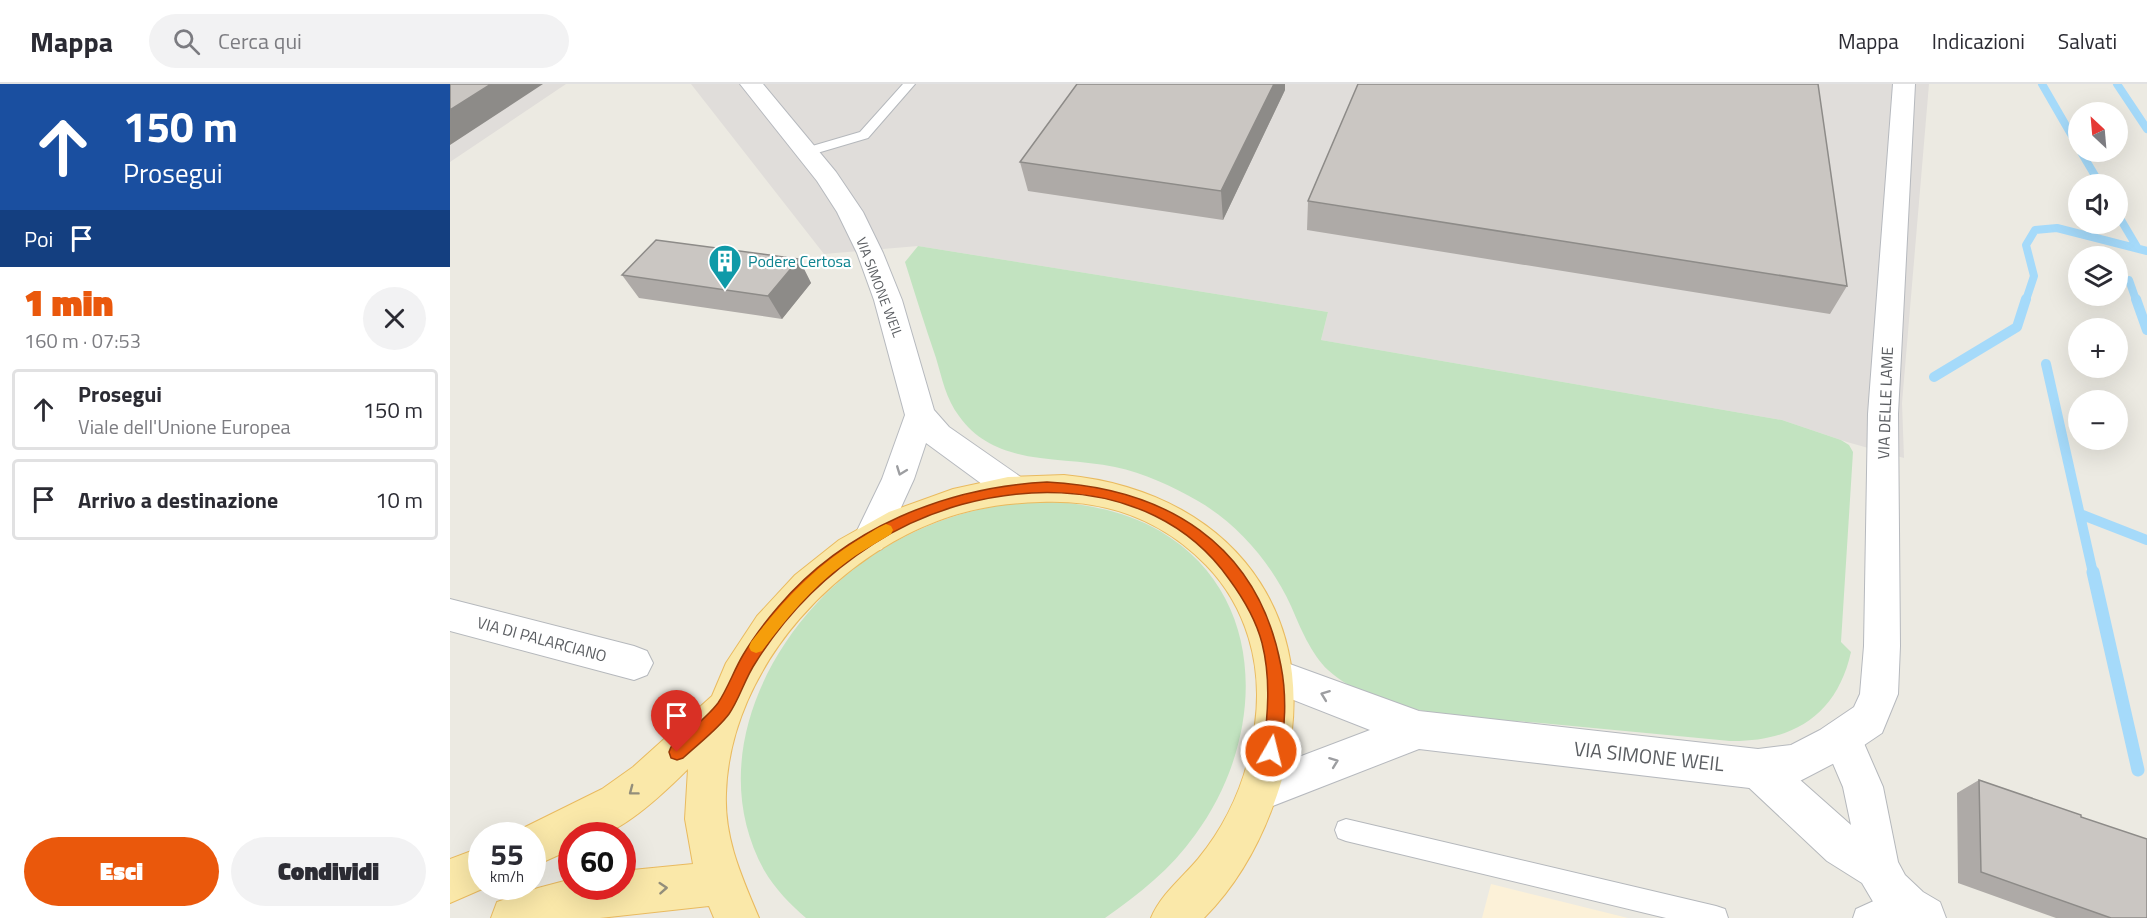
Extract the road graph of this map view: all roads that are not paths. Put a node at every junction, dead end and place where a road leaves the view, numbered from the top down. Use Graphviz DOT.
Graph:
graph roads {
  1 [pos="751,84"];
  2 [pos="909,84"];
  3 [pos="1904,84"];
  4 [pos="807,152"];
  5 [pos="920,415"];
  6 [pos="1012,489"];
  7 [pos="870,539"];
  8 [pos="450,615"];
  9 [pos="634,663"];
  10 [pos="1275,676"];
  11 [pos="723,709"];
  12 [pos="1855,729"];
  13 [pos="1419,730"];
  14 [pos="1758,769"];
  15 [pos="1260,791"];
  16 [pos="1346,830"];
  17 [pos="546,839"];
  18 [pos="468,874"];
  19 [pos="450,881"];
  20 [pos="1890,900"];
  21 [pos="729,901"];
  22 [pos="513,918"];
  23 [pos="1173,918"];
  24 [pos="1716,918"];
  1 -- 4 [label="street, VIA SIMONE WEIL"];
  2 -- 4 [label="lane"];
  3 -- 12 [label="street, VIA DELLE LAME"];
  4 -- 5 [label="street, VIA SIMONE WEIL"];
  5 -- 6 [label="street, VIA SIMONE WEIL"];
  5 -- 7 [label="street, one-way"];
  6 -- 7 [label="main road"];
  6 -- 10 [label="main road"];
  7 -- 11 [label="main road"];
  8 -- 9 [label="street, VIA DI PALARCIANO"];
  13 -- 10 [label="street, VIA SIMONE WEIL, one-way"];
  10 -- 15 [label="main road"];
  11 -- 17 [label="main road, one-way"];
  11 -- 21 [label="main road"];
  12 -- 14 [label="street, VIA SIMONE WEIL"];
  12 -- 20 [label="street"];
  13 -- 14 [label="street, VIA SIMONE WEIL"];
  15 -- 13 [label="street, VIA SIMONE WEIL, one-way"];
  14 -- 20 [label="street"];
  15 -- 23 [label="main road"];
  16 -- 24 [label="lane"];
  18 -- 19 [label="main road"];
  22 -- 21 [label="main road, one-way"];
}
